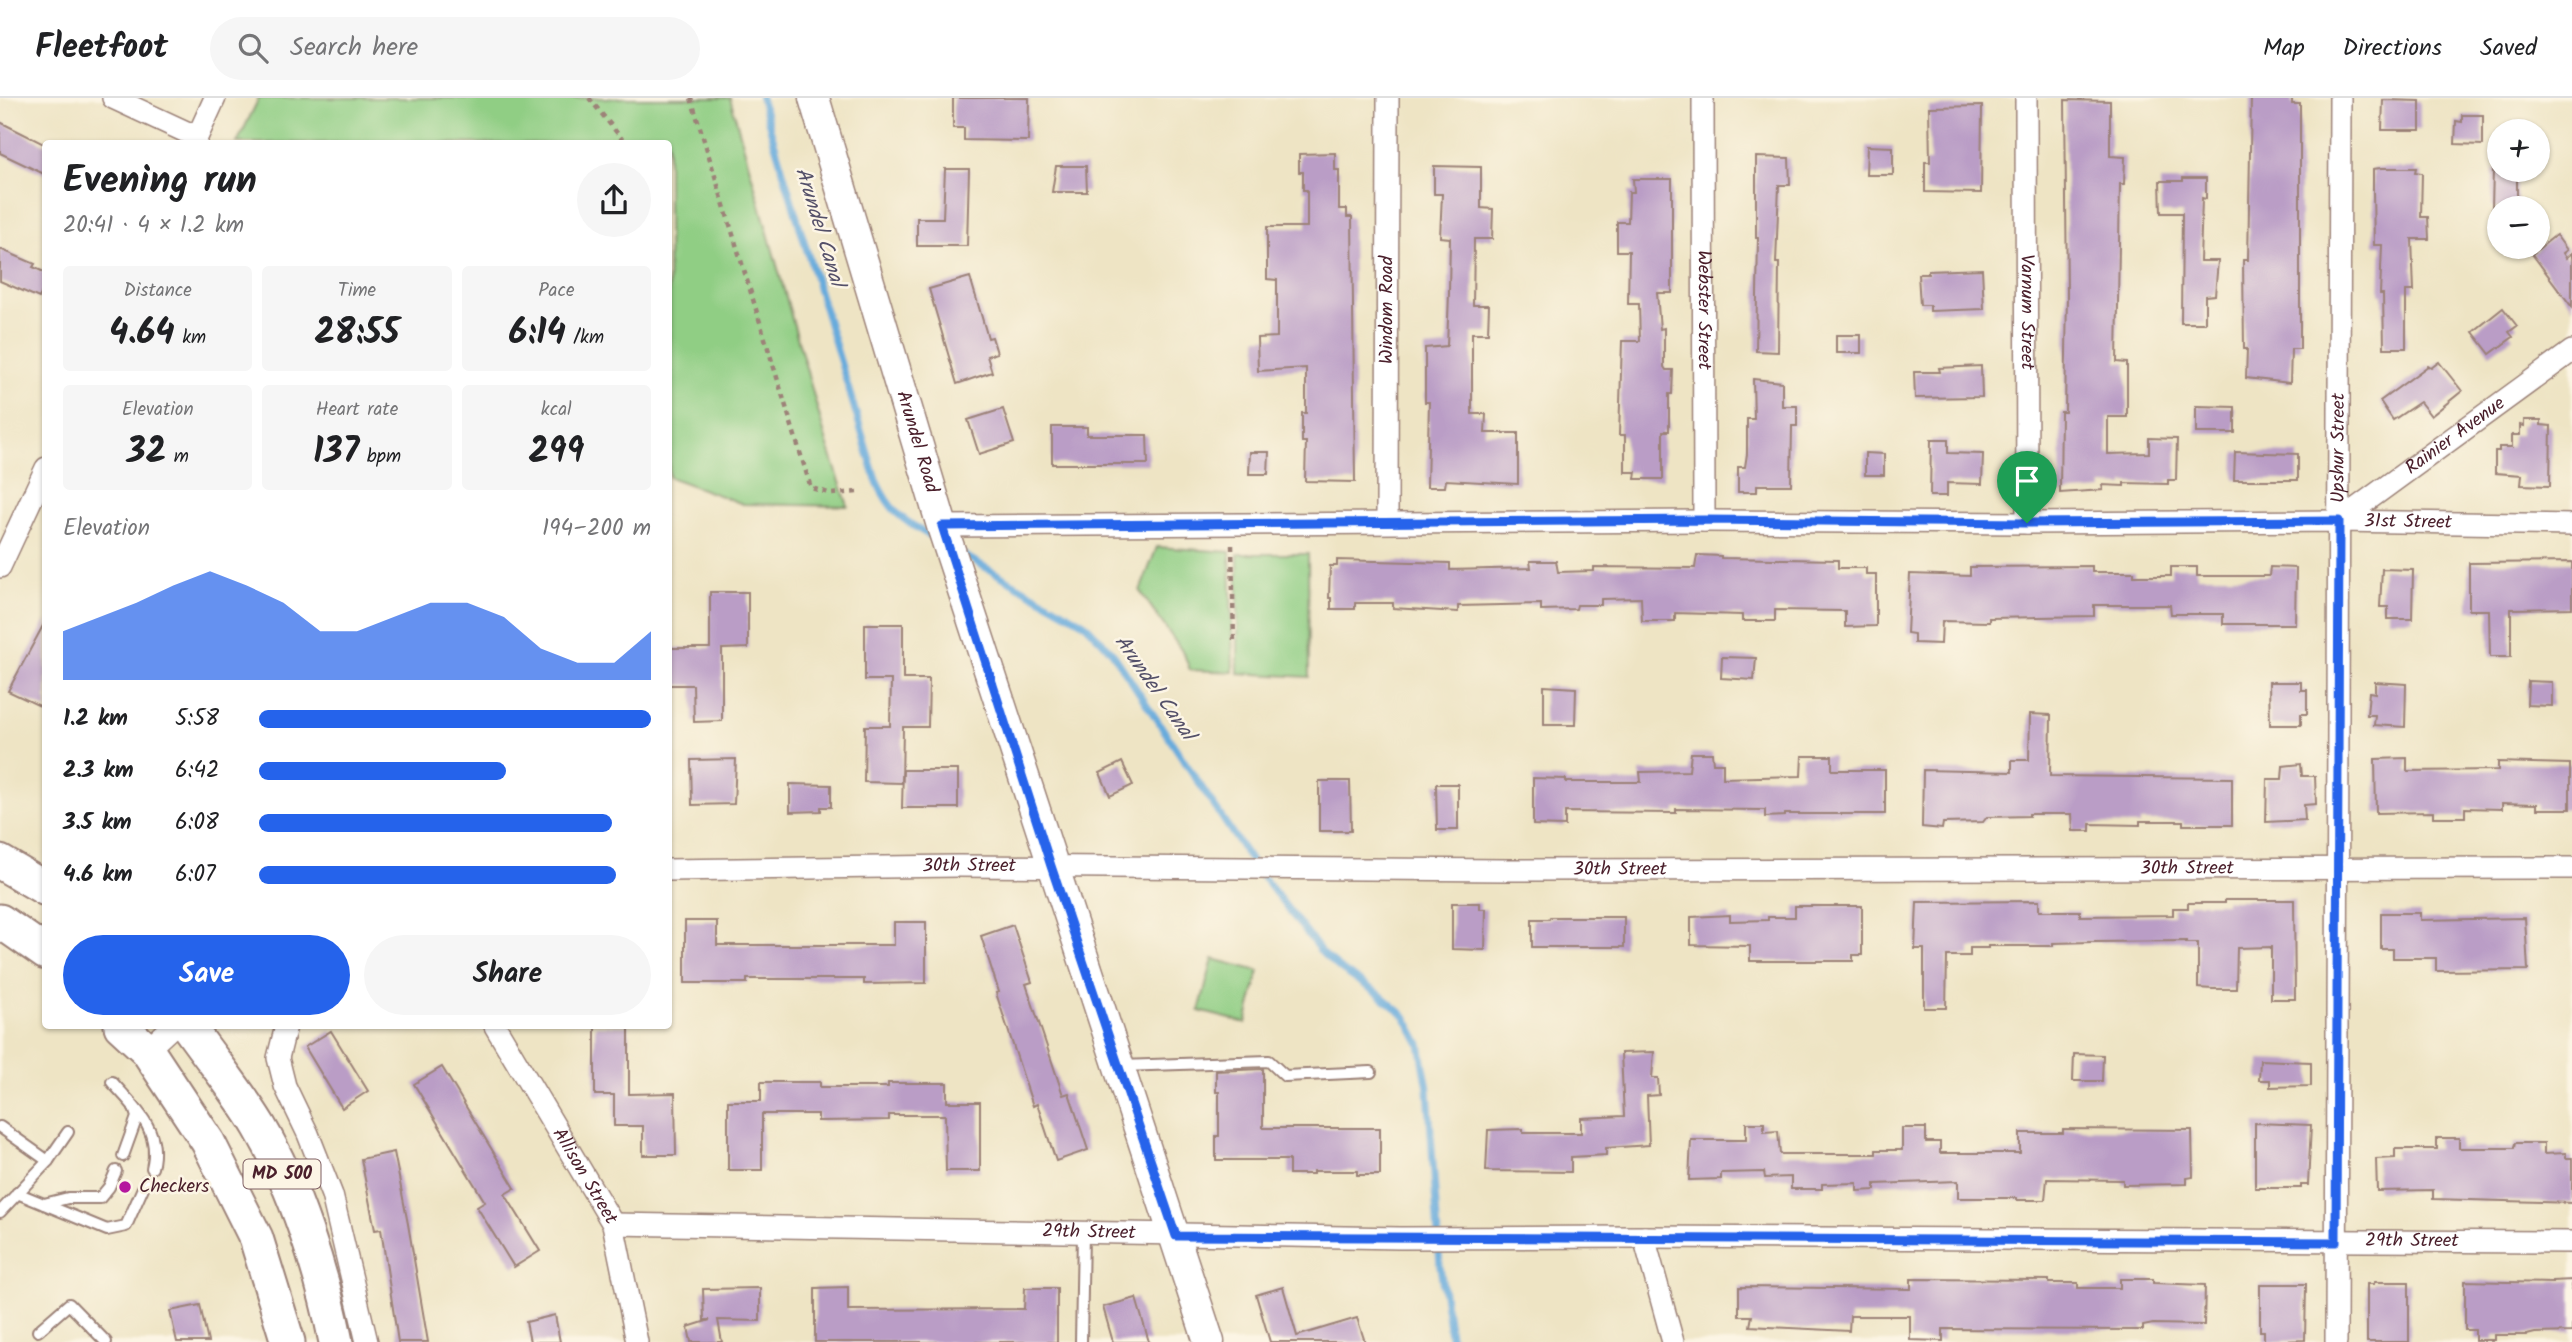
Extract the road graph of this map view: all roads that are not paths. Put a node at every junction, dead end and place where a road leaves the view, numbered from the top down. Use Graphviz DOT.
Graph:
graph roads {
  1 [pos="113,98"];
  2 [pos="215,98"];
  3 [pos="814,98"];
  4 [pos="1388,98"];
  5 [pos="1703,98"];
  6 [pos="2026,98"];
  7 [pos="2340,98"];
  8 [pos="195,140"];
  9 [pos="2572,351"];
  10 [pos="42,477"];
  11 [pos="1704,520"];
  12 [pos="2339,521"];
  13 [pos="1387,522"];
  14 [pos="2027,523"];
  15 [pos="2572,525"];
  16 [pos="942,526"];
  17 [pos="0,567"];
  18 [pos="0,862"];
  19 [pos="1051,866"];
  20 [pos="2572,869"];
  21 [pos="672,870"];
  22 [pos="2337,870"];
  23 [pos="42,887"];
  24 [pos="0,921"];
  25 [pos="42,950"];
  26 [pos="124,1029"];
  27 [pos="170,1029"];
  28 [pos="190,1029"];
  29 [pos="285,1029"];
  30 [pos="497,1029"];
  31 [pos="147,1050"];
  32 [pos="1119,1066"];
  33 [pos="1371,1072"];
  34 [pos="112,1082"];
  35 [pos="133,1105"];
  36 [pos="0,1127"];
  37 [pos="68,1132"];
  38 [pos="123,1156"];
  39 [pos="48,1161"];
  40 [pos="152,1168"];
  41 [pos="116,1171"];
  42 [pos="146,1181"];
  43 [pos="17,1193"];
  44 [pos="44,1204"];
  45 [pos="0,1212"];
  46 [pos="612,1224"];
  47 [pos="1083,1234"];
  48 [pos="1176,1236"];
  49 [pos="1644,1237"];
  50 [pos="2336,1242"];
  51 [pos="2572,1242"];
  52 [pos="38,1331"];
  53 [pos="107,1342"];
  54 [pos="288,1342"];
  55 [pos="336,1342"];
  56 [pos="367,1342"];
  57 [pos="636,1342"];
  58 [pos="1081,1342"];
  59 [pos="1209,1342"];
  60 [pos="1673,1342"];
  61 [pos="2336,1342"];
  1 -- 8 [label="street"];
  2 -- 8 [label="street"];
  3 -- 16 [label="street, Arundel Road"];
  4 -- 13 [label="street, Windom Road"];
  5 -- 11 [label="street, Webster Street"];
  6 -- 14 [label="street, Varnum Street"];
  7 -- 12 [label="street, Upshur Street"];
  9 -- 12 [label="street, Rainier Avenue"];
  10 -- 17 [label="street"];
  11 -- 13 [label="street, 31st Street"];
  11 -- 14 [label="street, 31st Street"];
  12 -- 14 [label="street, 31st Street"];
  12 -- 15 [label="street, 31st Street"];
  12 -- 22 [label="street, Upshur Street"];
  13 -- 16 [label="street, 31st Street"];
  16 -- 19 [label="street, Arundel Road"];
  18 -- 23 [label="main road"];
  19 -- 21 [label="street, 30th Street"];
  19 -- 22 [label="street, 30th Street"];
  19 -- 32 [label="street, Arundel Road"];
  20 -- 22 [label="street, 30th Street"];
  22 -- 50 [label="street, Upshur Street"];
  24 -- 25 [label="main road"];
  26 -- 31 [label="main road, MD 500"];
  27 -- 31 [label="street"];
  28 -- 55 [label="main road, MD 500"];
  29 -- 56 [label="street"];
  30 -- 46 [label="street, Allison Street"];
  31 -- 54 [label="main road, MD 500"];
  32 -- 33 [label="lane"];
  32 -- 48 [label="street, Arundel Road"];
  34 -- 35 [label="lane"];
  35 -- 38 [label="lane"];
  35 -- 40 [label="lane"];
  36 -- 39 [label="lane"];
  37 -- 39 [label="lane"];
  39 -- 43 [label="lane"];
  41 -- 44 [label="lane"];
  42 -- 44 [label="lane"];
  43 -- 44 [label="lane"];
  43 -- 45 [label="lane"];
  46 -- 47 [label="street, 29th Street"];
  46 -- 57 [label="street, Allison Street"];
  47 -- 48 [label="street, 29th Street"];
  47 -- 58 [label="lane"];
  48 -- 49 [label="street, 29th Street"];
  48 -- 59 [label="street, Arundel Road"];
  49 -- 50 [label="street, 29th Street"];
  49 -- 60 [label="street"];
  50 -- 51 [label="street, 29th Street"];
  50 -- 61 [label="street, Upshur Street"];
  52 -- 53 [label="lane"];
}
